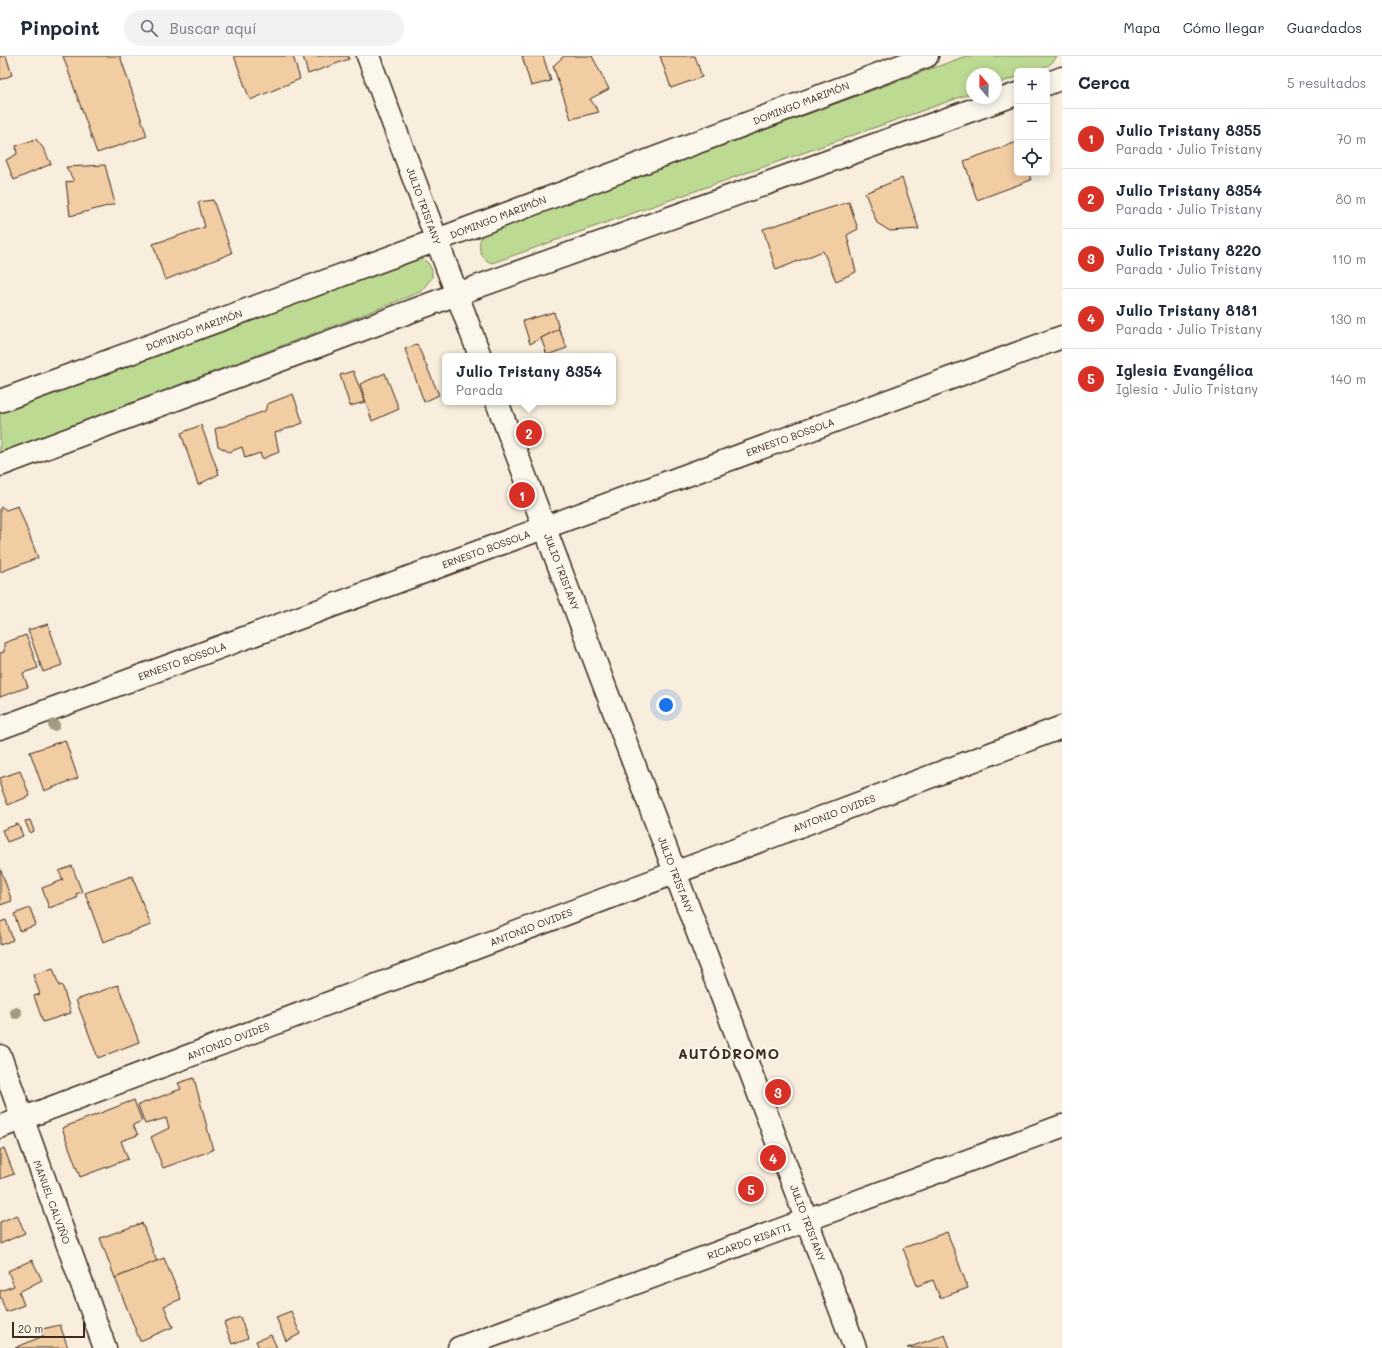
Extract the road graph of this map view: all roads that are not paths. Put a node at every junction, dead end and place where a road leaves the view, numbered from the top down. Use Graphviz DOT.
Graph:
graph roads {
  1 [pos="368,56"];
  2 [pos="927,56"];
  3 [pos="1062,78"];
  4 [pos="1050,83"];
  5 [pos="1014,95"];
  6 [pos="437,240"];
  7 [pos="457,294"];
  8 [pos="1062,337"];
  9 [pos="479,353"];
  10 [pos="0,401"];
  11 [pos="498,405"];
  12 [pos="0,465"];
  13 [pos="545,527"];
  14 [pos="1062,727"];
  15 [pos="0,728"];
  16 [pos="675,873"];
  17 [pos="0,1056"];
  18 [pos="22,1119"];
  19 [pos="1062,1126"];
  20 [pos="0,1127"];
  21 [pos="806,1220"];
  22 [pos="105,1348"];
  23 [pos="459,1348"];
  24 [pos="855,1348"];
  1 -- 6 [label="street, JULIO TRISTANY"];
  2 -- 6 [label="street, DOMINGO MARIMÓN"];
  3 -- 4 [label="street"];
  5 -- 7 [label="street"];
  6 -- 7 [label="street, JULIO TRISTANY"];
  6 -- 10 [label="street, DOMINGO MARIMÓN"];
  7 -- 9 [label="street, JULIO TRISTANY"];
  7 -- 12 [label="street"];
  8 -- 13 [label="street, ERNESTO BOSSOLA"];
  11 -- 13 [label="street, JULIO TRISTANY"];
  13 -- 15 [label="street, ERNESTO BOSSOLA"];
  13 -- 16 [label="street, JULIO TRISTANY"];
  14 -- 16 [label="street, ANTONIO OVIDES"];
  16 -- 18 [label="street, ANTONIO OVIDES"];
  16 -- 21 [label="street, JULIO TRISTANY"];
  17 -- 18 [label="street, MANUEL CALVIÑO"];
  18 -- 20 [label="street, ANTONIO OVIDES"];
  18 -- 22 [label="street, MANUEL CALVIÑO"];
  19 -- 21 [label="street, RICARDO RISATTI"];
  21 -- 23 [label="street, RICARDO RISATTI"];
  21 -- 24 [label="street, JULIO TRISTANY"];
}
